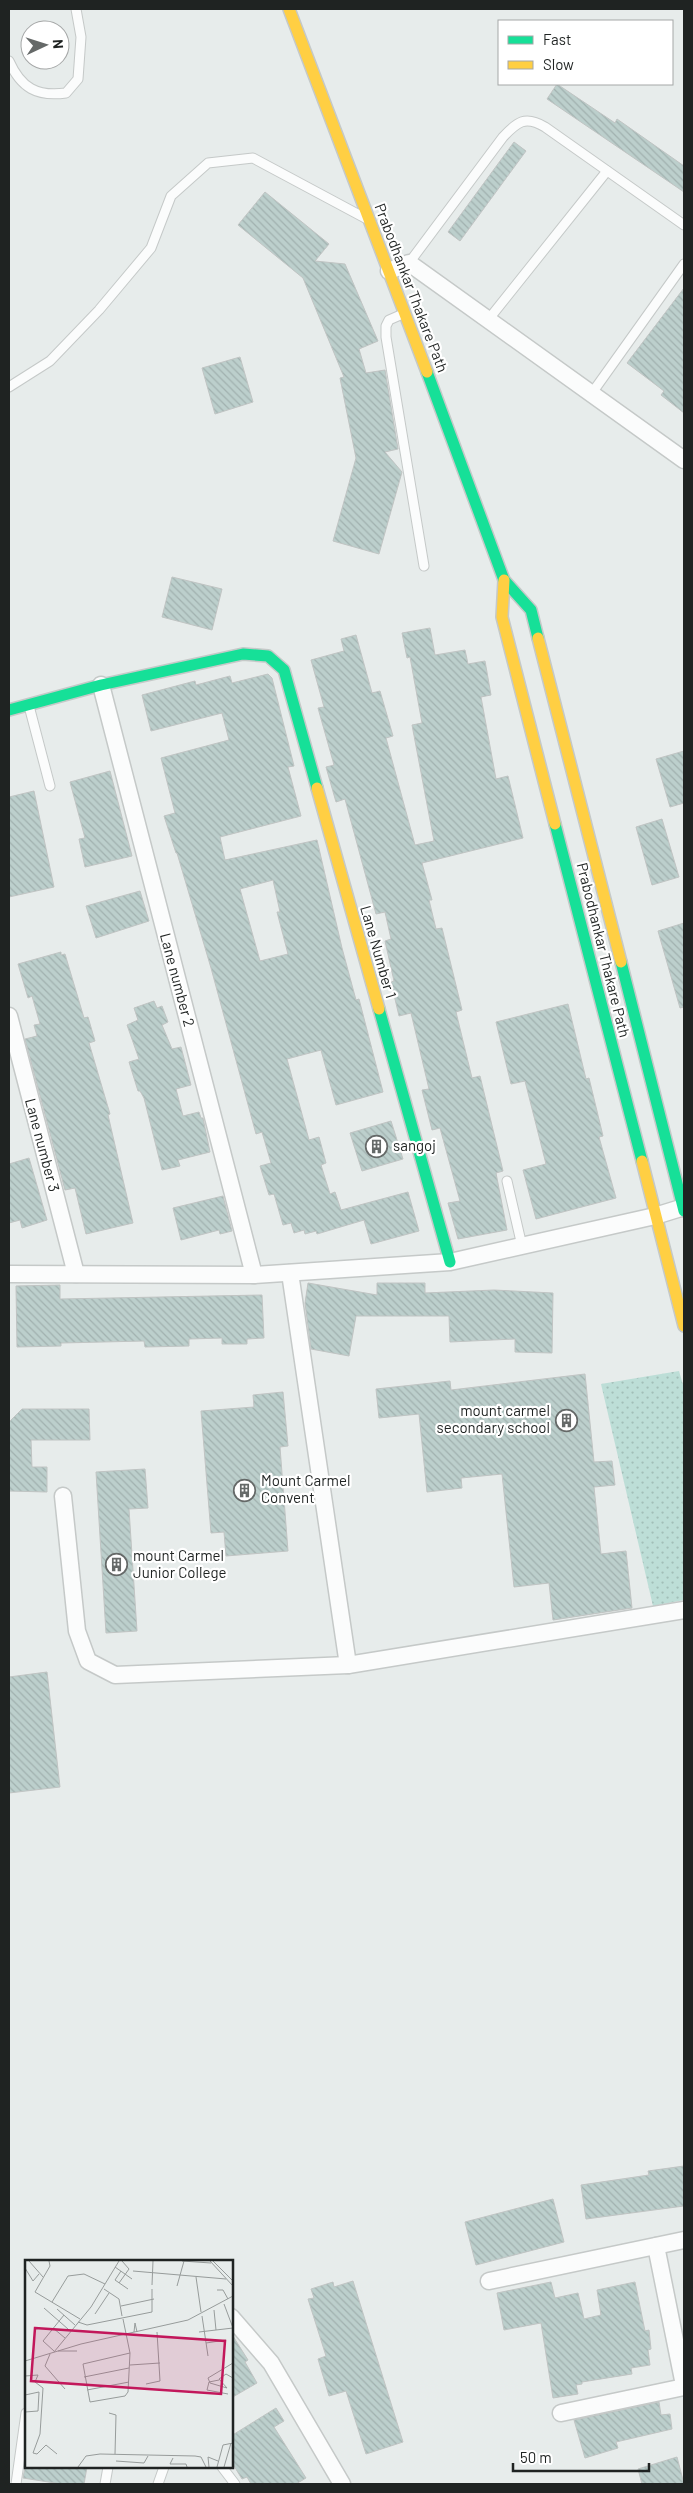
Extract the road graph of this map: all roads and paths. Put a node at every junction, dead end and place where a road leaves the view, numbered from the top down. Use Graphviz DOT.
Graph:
graph roads {
  1 [pos="76,9"];
  2 [pos="289,9"];
  3 [pos="9,61"];
  4 [pos="607,171"];
  5 [pos="369,220"];
  6 [pos="684,224"];
  7 [pos="409,263"];
  8 [pos="684,264"];
  9 [pos="388,271"];
  10 [pos="405,313"];
  11 [pos="488,320"];
  12 [pos="9,387"];
  13 [pos="592,393"];
  14 [pos="684,460"];
  15 [pos="424,566"];
  16 [pos="504,580"];
  17 [pos="101,685"];
  18 [pos="28,705"];
  19 [pos="9,710"];
  20 [pos="50,786"];
  21 [pos="9,1016"];
  22 [pos="507,1182"];
  23 [pos="684,1208"];
  24 [pos="655,1216"];
  25 [pos="522,1246"];
  26 [pos="450,1262"];
  27 [pos="290,1273"];
  28 [pos="9,1274"];
  29 [pos="76,1274"];
  30 [pos="254,1275"];
  31 [pos="684,1326"];
  32 [pos="63,1496"];
  33 [pos="684,1610"];
  34 [pos="348,1664"];
  35 [pos="684,2240"];
  36 [pos="656,2246"];
  37 [pos="489,2281"];
  38 [pos="232,2318"];
  39 [pos="684,2386"];
  40 [pos="561,2413"];
  41 [pos="25,2420"];
  42 [pos="108,2468"];
  43 [pos="164,2468"];
  44 [pos="223,2468"];
  45 [pos="16,2484"];
  46 [pos="105,2484"];
  47 [pos="158,2484"];
  48 [pos="234,2484"];
  49 [pos="342,2484"];
  1 -- 3 [label="lane"];
  2 -- 5 [label="main road, Prabodhankar Thakare Path"];
  4 -- 6 [label="lane"];
  4 -- 7 [label="lane"];
  4 -- 11 [label="lane"];
  5 -- 9 [label="main road, Prabodhankar Thakare Path"];
  5 -- 12 [label="lane"];
  7 -- 9 [label="street"];
  7 -- 11 [label="street"];
  8 -- 13 [label="lane"];
  9 -- 10 [label="main road, Prabodhankar Thakare Path"];
  10 -- 15 [label="lane"];
  10 -- 16 [label="main road, Prabodhankar Thakare Path"];
  11 -- 13 [label="street"];
  13 -- 14 [label="street"];
  16 -- 23 [label="main road, Prabodhankar Thakare Path"];
  16 -- 24 [label="main road, Prabodhankar Thakare Path"];
  17 -- 18 [label="main road"];
  17 -- 26 [label="main road, Lane Number 1"];
  17 -- 30 [label="street, Lane number 2"];
  18 -- 19 [label="main road"];
  18 -- 20 [label="lane"];
  21 -- 29 [label="street, Lane number 3"];
  22 -- 25 [label="lane"];
  23 -- 24 [label="street"];
  24 -- 25 [label="street"];
  24 -- 31 [label="main road, Prabodhankar Thakare Path"];
  25 -- 26 [label="street"];
  26 -- 27 [label="street"];
  27 -- 30 [label="street"];
  27 -- 34 [label="street"];
  28 -- 29 [label="street"];
  29 -- 30 [label="street"];
  32 -- 34 [label="street"];
  33 -- 34 [label="street"];
  35 -- 36 [label="street"];
  36 -- 37 [label="street"];
  36 -- 39 [label="street"];
  38 -- 49 [label="street"];
  39 -- 40 [label="street"];
  41 -- 45 [label="lane"];
  42 -- 46 [label="lane"];
  43 -- 47 [label="lane"];
  44 -- 48 [label="lane"];
}
